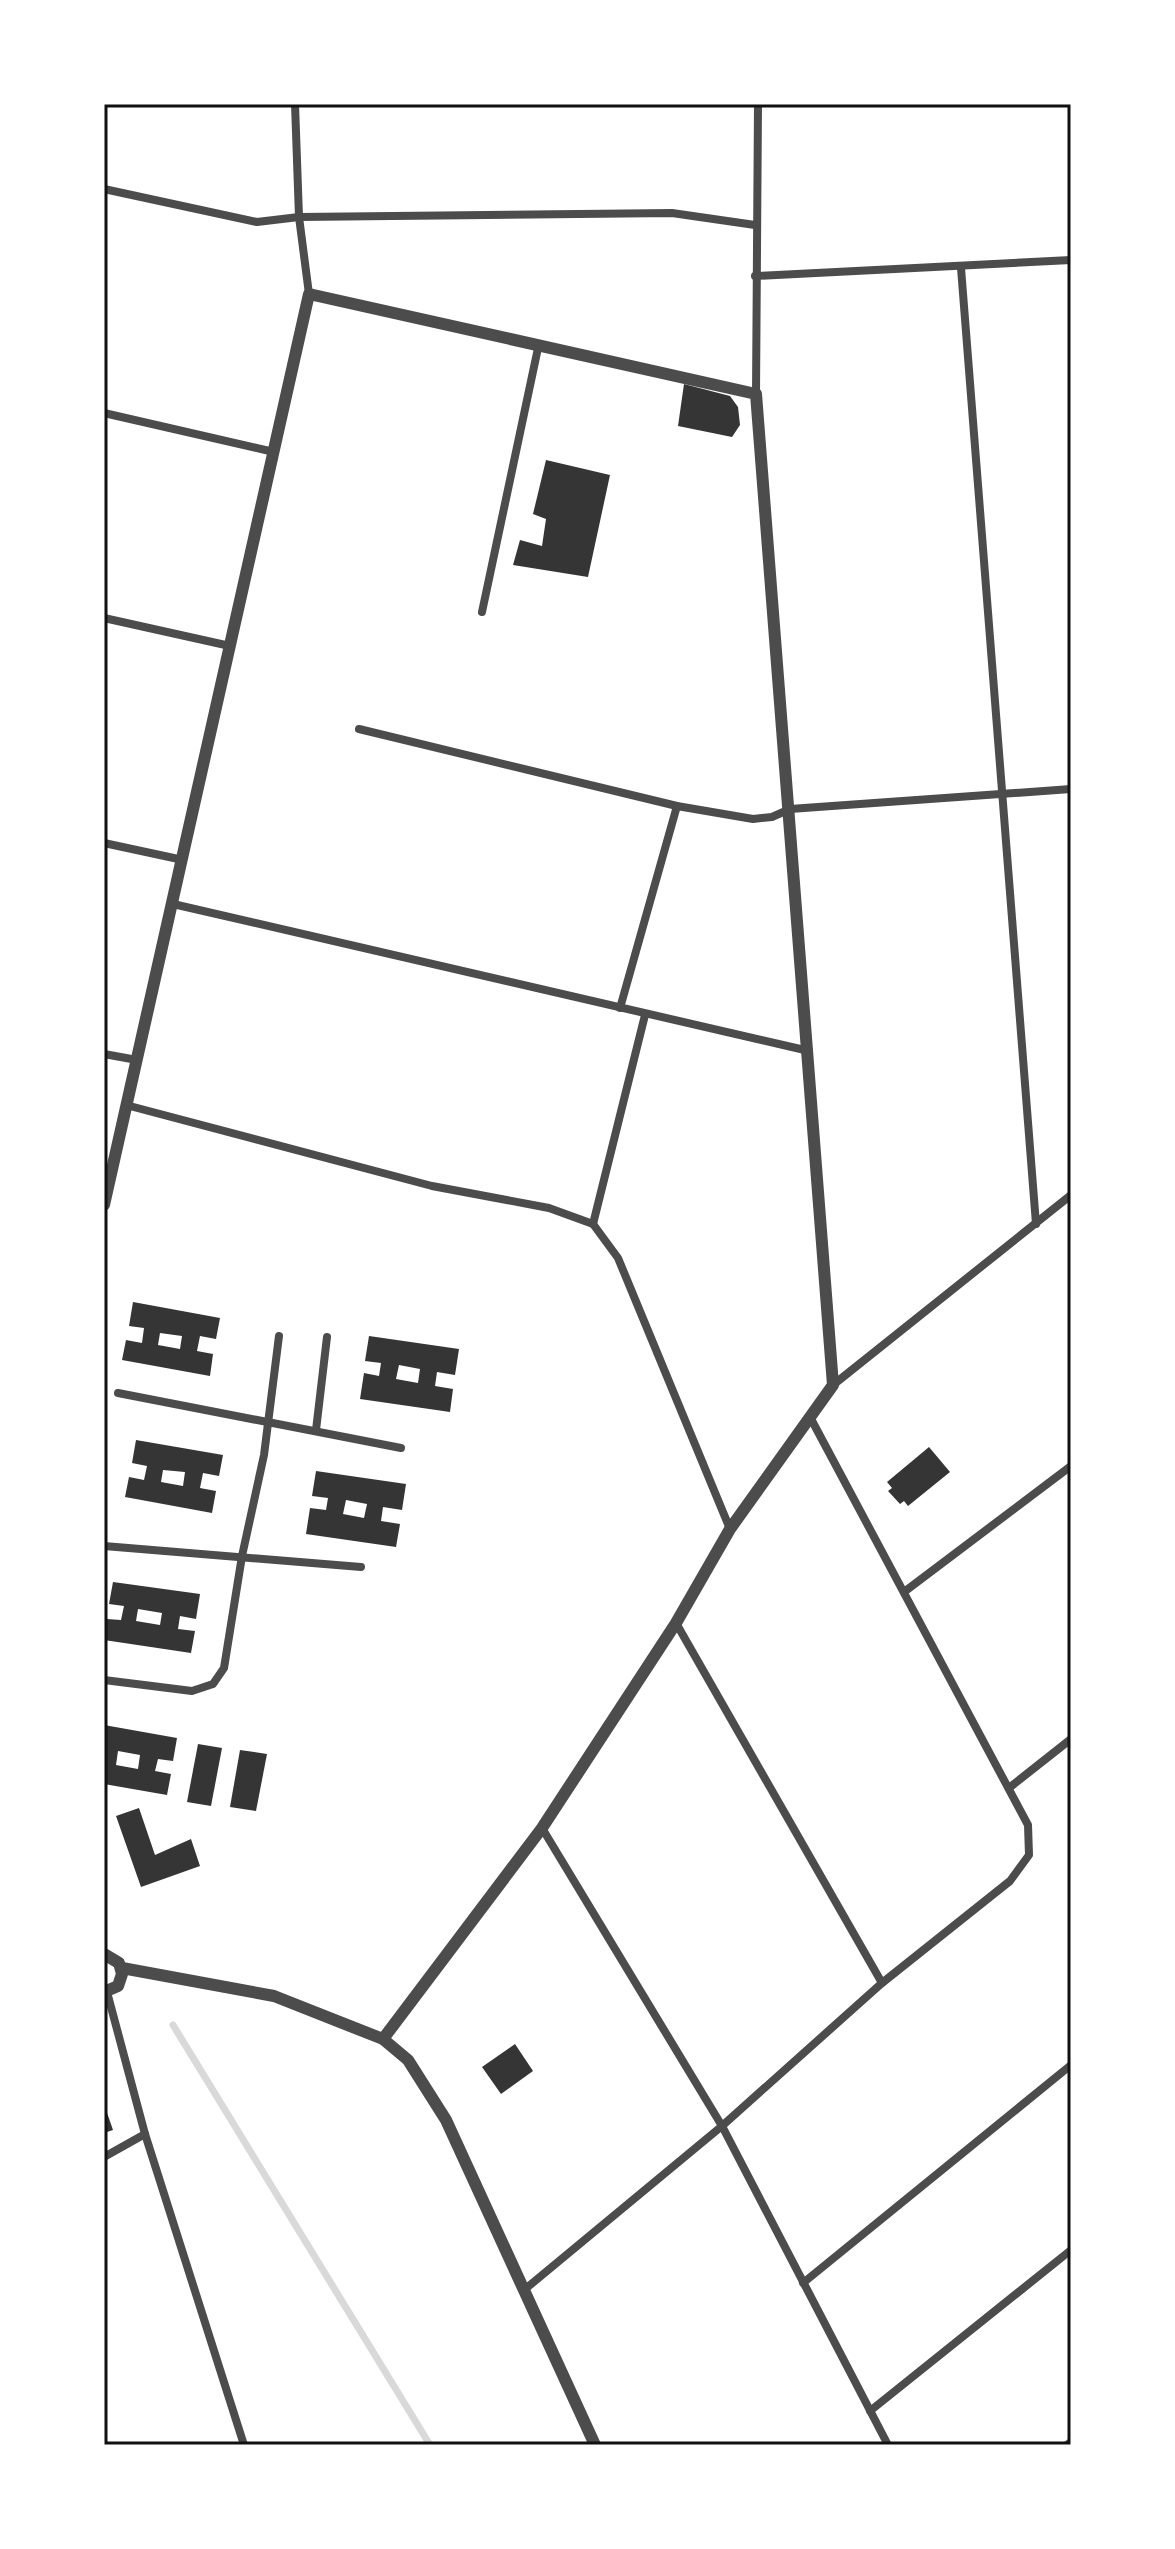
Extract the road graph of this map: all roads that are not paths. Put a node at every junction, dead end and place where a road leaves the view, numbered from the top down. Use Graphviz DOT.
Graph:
graph roads {
  1 [pos="295,104"];
  2 [pos="758,104"];
  3 [pos="104,189"];
  4 [pos="299,217"];
  5 [pos="755,225"];
  6 [pos="1071,260"];
  7 [pos="961,268"];
  8 [pos="755,276"];
  9 [pos="309,294"];
  10 [pos="538,348"];
  11 [pos="756,394"];
  12 [pos="104,413"];
  13 [pos="274,452"];
  14 [pos="482,612"];
  15 [pos="104,618"];
  16 [pos="230,646"];
  17 [pos="359,729"];
  18 [pos="1071,789"];
  19 [pos="1003,793"];
  20 [pos="677,806"];
  21 [pos="790,809"];
  22 [pos="104,843"];
  23 [pos="183,860"];
  24 [pos="173,904"];
  25 [pos="620,1008"];
  26 [pos="645,1015"];
  27 [pos="809,1051"];
  28 [pos="104,1054"];
  29 [pos="137,1060"];
  30 [pos="126,1105"];
  31 [pos="1071,1195"];
  32 [pos="104,1205"];
  33 [pos="593,1224"];
  34 [pos="1036,1224"];
  35 [pos="279,1336"];
  36 [pos="327,1337"];
  37 [pos="833,1385"];
  38 [pos="118,1393"];
  39 [pos="810,1417"];
  40 [pos="270,1420"];
  41 [pos="316,1430"];
  42 [pos="401,1448"];
  43 [pos="1071,1466"];
  44 [pos="730,1529"];
  45 [pos="104,1546"];
  46 [pos="242,1556"];
  47 [pos="361,1567"];
  48 [pos="904,1592"];
  49 [pos="676,1623"];
  50 [pos="104,1680"];
  51 [pos="1071,1739"];
  52 [pos="1009,1788"];
  53 [pos="542,1828"];
  54 [pos="104,1954"];
  55 [pos="122,1968"];
  56 [pos="882,1983"];
  57 [pos="105,1992"];
  58 [pos="383,2039"];
  59 [pos="1071,2065"];
  60 [pos="722,2126"];
  61 [pos="145,2134"];
  62 [pos="104,2157"];
  63 [pos="1071,2250"];
  64 [pos="803,2283"];
  65 [pos="524,2290"];
  66 [pos="870,2411"];
  67 [pos="244,2445"];
  68 [pos="595,2445"];
  69 [pos="888,2445"];
  1 -- 4 [label="street"];
  2 -- 5 [label="street"];
  3 -- 4 [label="street"];
  4 -- 5 [label="street"];
  4 -- 9 [label="street"];
  5 -- 8 [label="street"];
  6 -- 7 [label="street"];
  7 -- 8 [label="street"];
  7 -- 19 [label="street"];
  8 -- 11 [label="street"];
  9 -- 10 [label="street"];
  9 -- 13 [label="street"];
  10 -- 11 [label="street"];
  10 -- 14 [label="street"];
  11 -- 21 [label="street"];
  12 -- 13 [label="street"];
  13 -- 16 [label="street"];
  15 -- 16 [label="street"];
  16 -- 23 [label="street"];
  17 -- 20 [label="street"];
  18 -- 19 [label="street"];
  19 -- 21 [label="street"];
  19 -- 34 [label="street"];
  20 -- 21 [label="street"];
  20 -- 25 [label="street"];
  21 -- 27 [label="street"];
  22 -- 23 [label="street"];
  23 -- 24 [label="street"];
  24 -- 25 [label="street"];
  24 -- 29 [label="street"];
  25 -- 26 [label="street"];
  26 -- 27 [label="street"];
  26 -- 33 [label="street"];
  27 -- 37 [label="street"];
  28 -- 29 [label="street"];
  29 -- 30 [label="street"];
  30 -- 32 [label="street"];
  30 -- 33 [label="street"];
  31 -- 34 [label="street"];
  33 -- 44 [label="street"];
  34 -- 37 [label="street"];
  35 -- 40 [label="street"];
  36 -- 41 [label="street"];
  37 -- 39 [label="street"];
  38 -- 40 [label="street"];
  39 -- 44 [label="street"];
  39 -- 48 [label="street"];
  40 -- 41 [label="street"];
  40 -- 46 [label="street"];
  41 -- 42 [label="street"];
  43 -- 48 [label="street"];
  44 -- 49 [label="street"];
  45 -- 46 [label="street"];
  46 -- 47 [label="street"];
  46 -- 50 [label="street"];
  48 -- 52 [label="street"];
  49 -- 53 [label="street"];
  49 -- 56 [label="street"];
  51 -- 52 [label="street"];
  52 -- 56 [label="street"];
  53 -- 58 [label="street"];
  53 -- 60 [label="street"];
  54 -- 55 [label="street"];
  55 -- 57 [label="street"];
  55 -- 58 [label="street"];
  56 -- 60 [label="street"];
  57 -- 61 [label="street"];
  58 -- 65 [label="street"];
  59 -- 64 [label="street"];
  60 -- 64 [label="street"];
  60 -- 65 [label="street"];
  61 -- 62 [label="street"];
  61 -- 67 [label="street"];
  63 -- 66 [label="street"];
  64 -- 66 [label="street"];
  65 -- 68 [label="street"];
  66 -- 69 [label="street"];
}
